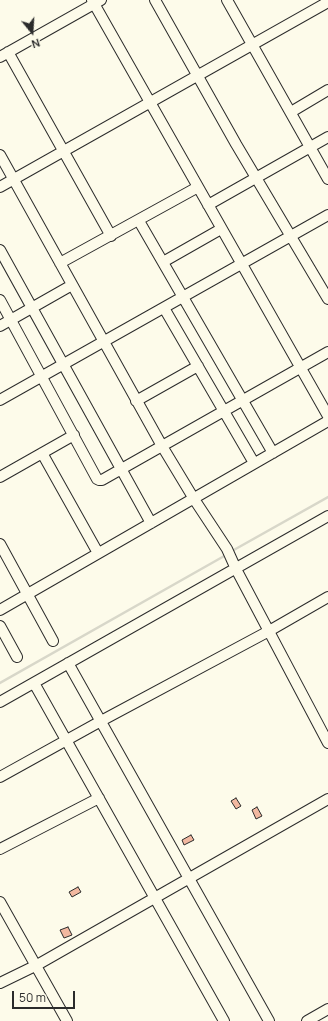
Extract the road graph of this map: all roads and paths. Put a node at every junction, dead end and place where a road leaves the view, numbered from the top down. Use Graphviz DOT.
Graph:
graph roads {
  1 [pos="155,0"];
  2 [pos="227,0"];
  3 [pos="96,1"];
  4 [pos="328,2"];
  5 [pos="253,45"];
  6 [pos="4,54"];
  7 [pos="198,76"];
  8 [pos="328,90"];
  9 [pos="151,102"];
  10 [pos="291,112"];
  11 [pos="328,137"];
  12 [pos="310,147"];
  13 [pos="64,151"];
  14 [pos="0,155"];
  15 [pos="256,178"];
  16 [pos="13,179"];
  17 [pos="328,179"];
  18 [pos="0,186"];
  19 [pos="198,187"];
  20 [pos="208,205"];
  21 [pos="328,215"];
  22 [pos="139,220"];
  23 [pos="221,229"];
  24 [pos="110,236"];
  25 [pos="291,237"];
  26 [pos="0,250"];
  27 [pos="163,262"];
  28 [pos="60,263"];
  29 [pos="241,265"];
  30 [pos="72,285"];
  31 [pos="184,297"];
  32 [pos="328,299"];
  33 [pos="0,300"];
  34 [pos="32,308"];
  35 [pos="164,308"];
  36 [pos="10,320"];
  37 [pos="0,326"];
  38 [pos="104,342"];
  39 [pos="328,352"];
  40 [pos="63,364"];
  41 [pos="198,366"];
  42 [pos="300,367"];
  43 [pos="42,377"];
  44 [pos="0,400"];
  45 [pos="243,400"];
  46 [pos="136,401"];
  47 [pos="224,411"];
  48 [pos="328,416"];
  49 [pos="328,421"];
  50 [pos="74,435"];
  51 [pos="162,446"];
  52 [pos="42,453"];
  53 [pos="273,453"];
  54 [pos="254,463"];
  55 [pos="121,469"];
  56 [pos="0,477"];
  57 [pos="194,498"];
  58 [pos="328,516"];
  59 [pos="151,523"];
  60 [pos="0,544"];
  61 [pos="98,553"];
  62 [pos="236,568"];
  63 [pos="28,594"];
  64 [pos="328,597"];
  65 [pos="0,610"];
  66 [pos="0,626"];
  67 [pos="269,631"];
  68 [pos="53,641"];
  69 [pos="17,657"];
  70 [pos="68,663"];
  71 [pos="34,683"];
  72 [pos="0,702"];
  73 [pos="101,721"];
  74 [pos="66,740"];
  75 [pos="328,743"];
  76 [pos="0,777"];
  77 [pos="99,798"];
  78 [pos="328,799"];
  79 [pos="0,849"];
  80 [pos="189,878"];
  81 [pos="154,897"];
  82 [pos="0,902"];
  83 [pos="37,965"];
  84 [pos="0,983"];
  85 [pos="328,1009"];
  86 [pos="67,1021"];
  87 [pos="224,1021"];
  88 [pos="269,1021"];
  89 [pos="307,1021"];
  1 -- 7 [label="street"];
  2 -- 5 [label="street"];
  3 -- 6 [label="street"];
  3 -- 9 [label="street"];
  4 -- 5 [label="street"];
  5 -- 7 [label="street"];
  5 -- 10 [label="street"];
  6 -- 13 [label="street"];
  7 -- 9 [label="street"];
  7 -- 15 [label="street"];
  8 -- 10 [label="street"];
  9 -- 13 [label="street"];
  9 -- 19 [label="street"];
  10 -- 12 [label="street"];
  11 -- 12 [label="street"];
  12 -- 15 [label="street"];
  12 -- 17 [label="street"];
  13 -- 16 [label="street"];
  13 -- 24 [label="street"];
  14 -- 16 [label="street"];
  15 -- 20 [label="street"];
  15 -- 25 [label="street"];
  16 -- 18 [label="street"];
  16 -- 28 [label="street"];
  19 -- 20 [label="street"];
  19 -- 22 [label="street"];
  20 -- 23 [label="street"];
  21 -- 25 [label="street"];
  22 -- 24 [label="street"];
  22 -- 27 [label="street"];
  23 -- 27 [label="street"];
  23 -- 29 [label="street"];
  24 -- 28 [label="street"];
  25 -- 29 [label="street"];
  25 -- 32 [label="street"];
  26 -- 34 [label="street"];
  27 -- 31 [label="street"];
  28 -- 30 [label="street"];
  29 -- 31 [label="street"];
  29 -- 42 [label="street"];
  30 -- 34 [label="street"];
  30 -- 38 [label="street"];
  31 -- 35 [label="street"];
  31 -- 45 [label="street"];
  33 -- 36 [label="street"];
  34 -- 36 [label="street"];
  34 -- 40 [label="street"];
  35 -- 38 [label="street"];
  35 -- 41 [label="street"];
  36 -- 37 [label="street"];
  36 -- 43 [label="street"];
  38 -- 40 [label="street"];
  38 -- 46 [label="street"];
  39 -- 42 [label="street"];
  40 -- 43 [label="street"];
  40 -- 55 [label="street"];
  41 -- 46 [label="street"];
  41 -- 47 [label="street"];
  42 -- 45 [label="street"];
  42 -- 48 [label="street"];
  43 -- 44 [label="street"];
  43 -- 50 [label="street"];
  45 -- 47 [label="street"];
  45 -- 53 [label="street"];
  46 -- 51 [label="street"];
  47 -- 51 [label="street"];
  47 -- 54 [label="street"];
  49 -- 53 [label="street"];
  50 -- 52 [label="street"];
  50 -- 55 [label="street"];
  51 -- 55 [label="street"];
  51 -- 57 [label="street"];
  52 -- 56 [label="street"];
  52 -- 61 [label="street"];
  53 -- 54 [label="street"];
  54 -- 57 [label="street"];
  55 -- 59 [label="street"];
  57 -- 59 [label="street"];
  57 -- 62 [label="street"];
  58 -- 62 [label="street"];
  59 -- 61 [label="street"];
  60 -- 63 [label="street"];
  61 -- 63 [label="street"];
  62 -- 67 [label="street"];
  62 -- 70 [label="street"];
  63 -- 65 [label="street"];
  63 -- 68 [label="street"];
  64 -- 67 [label="street"];
  66 -- 69 [label="street"];
  67 -- 73 [label="street"];
  67 -- 75 [label="street"];
  70 -- 71 [label="street"];
  70 -- 73 [label="street"];
  71 -- 72 [label="street"];
  71 -- 74 [label="street"];
  73 -- 74 [label="street"];
  73 -- 80 [label="street"];
  74 -- 76 [label="street"];
  74 -- 77 [label="street"];
  77 -- 79 [label="street"];
  77 -- 81 [label="street"];
  78 -- 80 [label="street"];
  80 -- 81 [label="street"];
  80 -- 88 [label="street"];
  81 -- 83 [label="street"];
  81 -- 87 [label="street"];
  82 -- 83 [label="street"];
  83 -- 84 [label="street"];
  83 -- 86 [label="street"];
  85 -- 89 [label="street"];
}
